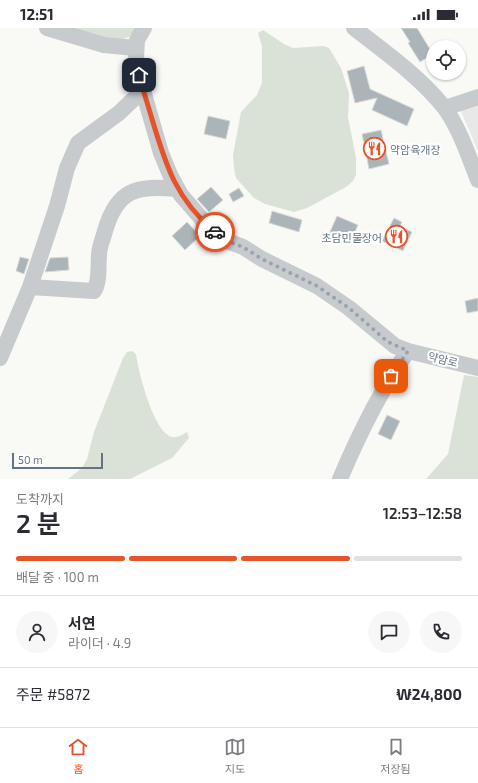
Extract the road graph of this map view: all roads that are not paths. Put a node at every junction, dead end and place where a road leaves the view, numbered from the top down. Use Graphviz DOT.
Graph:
graph roads {
  1 [pos="48,28"];
  2 [pos="144,28"];
  3 [pos="354,28"];
  4 [pos="136,48"];
  5 [pos="143,90"];
  6 [pos="478,97"];
  7 [pos="445,108"];
  8 [pos="478,180"];
  9 [pos="178,189"];
  10 [pos="30,287"];
  11 [pos="408,351"];
  12 [pos="0,358"];
  13 [pos="478,368"];
  14 [pos="340,479"];
  1 -- 4 [label="street"];
  2 -- 4 [label="street"];
  3 -- 7 [label="street"];
  4 -- 5 [label="street, 약암로"];
  5 -- 9 [label="street, 약암로"];
  5 -- 10 [label="street"];
  6 -- 7 [label="street"];
  7 -- 8 [label="street"];
  9 -- 10 [label="street"];
  9 -- 11 [label="street, 약암로"];
  10 -- 12 [label="street"];
  11 -- 13 [label="street, 약암로"];
  11 -- 14 [label="street"];
}
